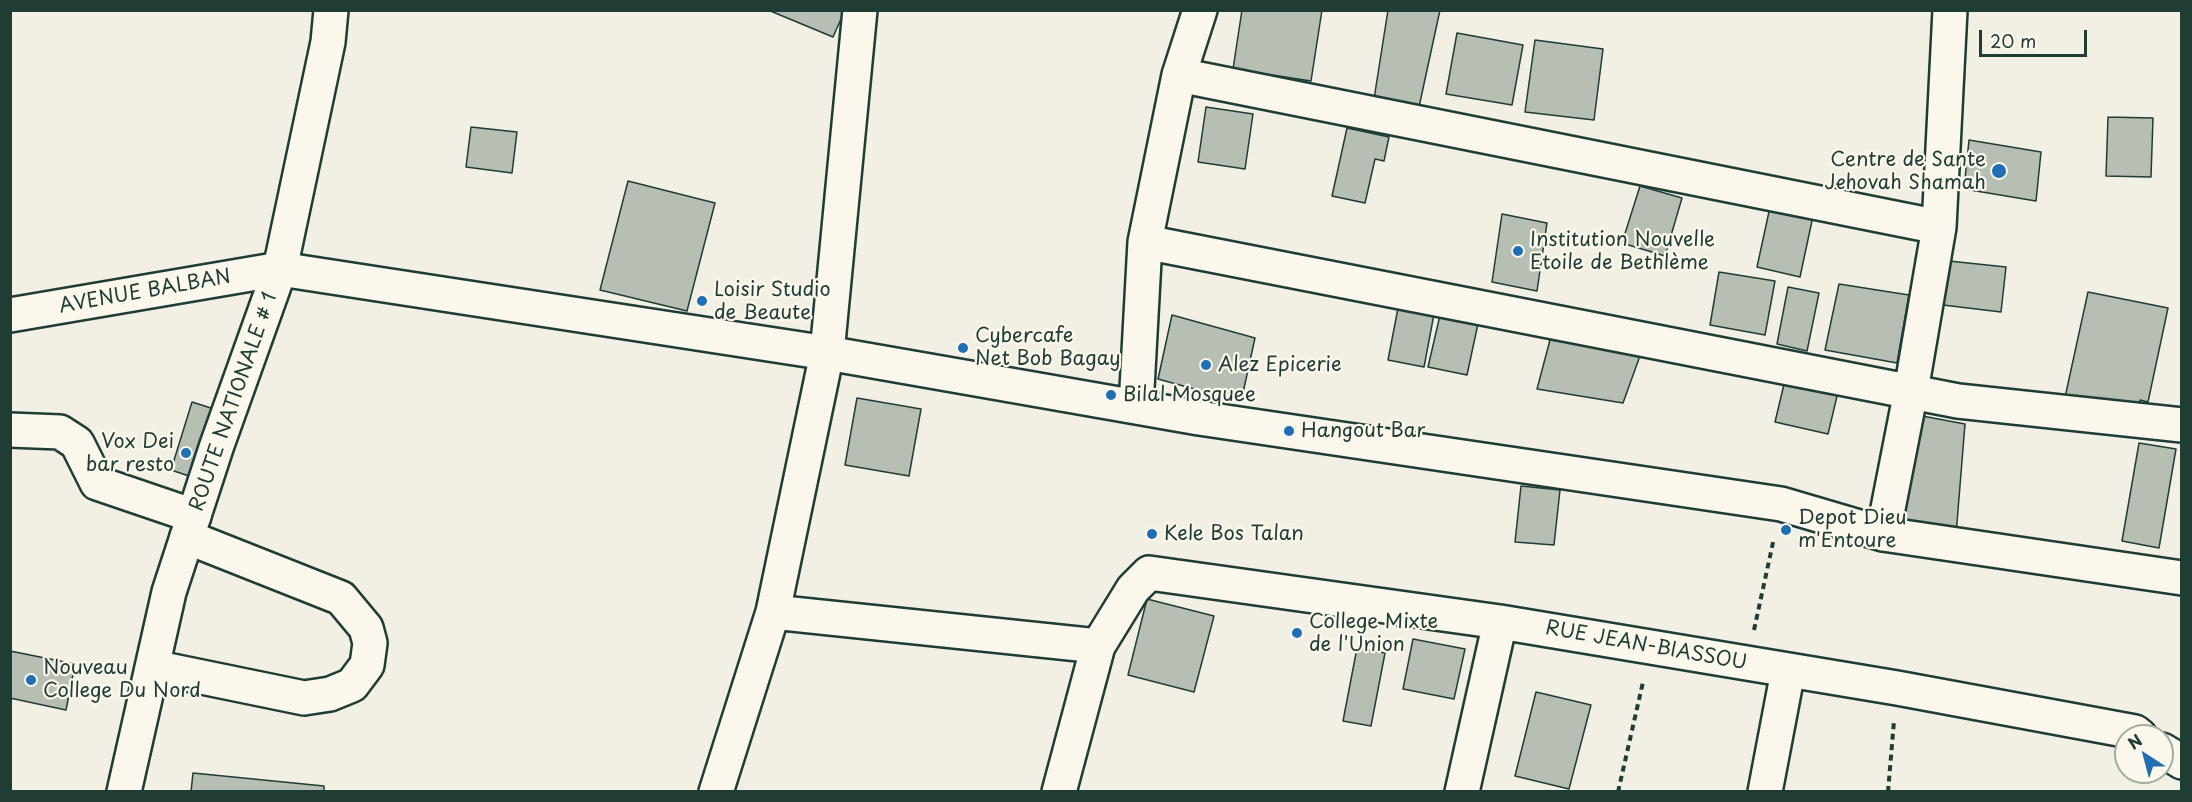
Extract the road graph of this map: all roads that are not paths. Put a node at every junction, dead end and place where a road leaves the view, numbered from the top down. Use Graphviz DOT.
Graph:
graph roads {
  1 [pos="332,10"];
  2 [pos="860,10"];
  3 [pos="1200,10"];
  4 [pos="1950,10"];
  5 [pos="1179,75"];
  6 [pos="1939,227"];
  7 [pos="1145,242"];
  8 [pos="280,269"];
  9 [pos="10,315"];
  10 [pos="827,353"];
  11 [pos="1911,391"];
  12 [pos="1136,407"];
  13 [pos="2181,425"];
  14 [pos="10,430"];
  15 [pos="191,527"];
  16 [pos="1883,534"];
  17 [pos="2181,578"];
  18 [pos="773,612"];
  19 [pos="1500,621"];
  20 [pos="1098,646"];
  21 [pos="153,667"];
  22 [pos="1788,670"];
  23 [pos="2114,728"];
  24 [pos="124,792"];
  25 [pos="716,792"];
  26 [pos="1059,792"];
  27 [pos="1462,792"];
  28 [pos="1765,792"];
  1 -- 8 [label="street, ROUTE NATIONALE # 1"];
  2 -- 10 [label="street"];
  3 -- 5 [label="street"];
  4 -- 6 [label="street"];
  5 -- 6 [label="street"];
  5 -- 7 [label="street"];
  6 -- 11 [label="street"];
  7 -- 11 [label="street"];
  7 -- 12 [label="street"];
  8 -- 9 [label="street, AVENUE BALBAN"];
  8 -- 10 [label="street, AVENUE BALBAN"];
  8 -- 15 [label="street, ROUTE NATIONALE # 1"];
  10 -- 12 [label="street, AVENUE BALBAN"];
  10 -- 18 [label="street"];
  11 -- 13 [label="street"];
  11 -- 16 [label="street"];
  12 -- 16 [label="street, AVENUE BALBAN"];
  14 -- 15 [label="street"];
  15 -- 21 [label="street, ROUTE NATIONALE # 1"];
  15 -- 21 [label="street"];
  16 -- 17 [label="street, AVENUE BALBAN"];
  18 -- 20 [label="street"];
  18 -- 25 [label="street"];
  19 -- 20 [label="street, RUE JEAN-BIASSOU"];
  19 -- 22 [label="street, RUE JEAN-BIASSOU"];
  19 -- 27 [label="street"];
  20 -- 26 [label="street"];
  21 -- 24 [label="street, ROUTE NATIONALE # 1"];
  22 -- 23 [label="street, RUE JEAN-BIASSOU"];
  22 -- 28 [label="street"];
}
